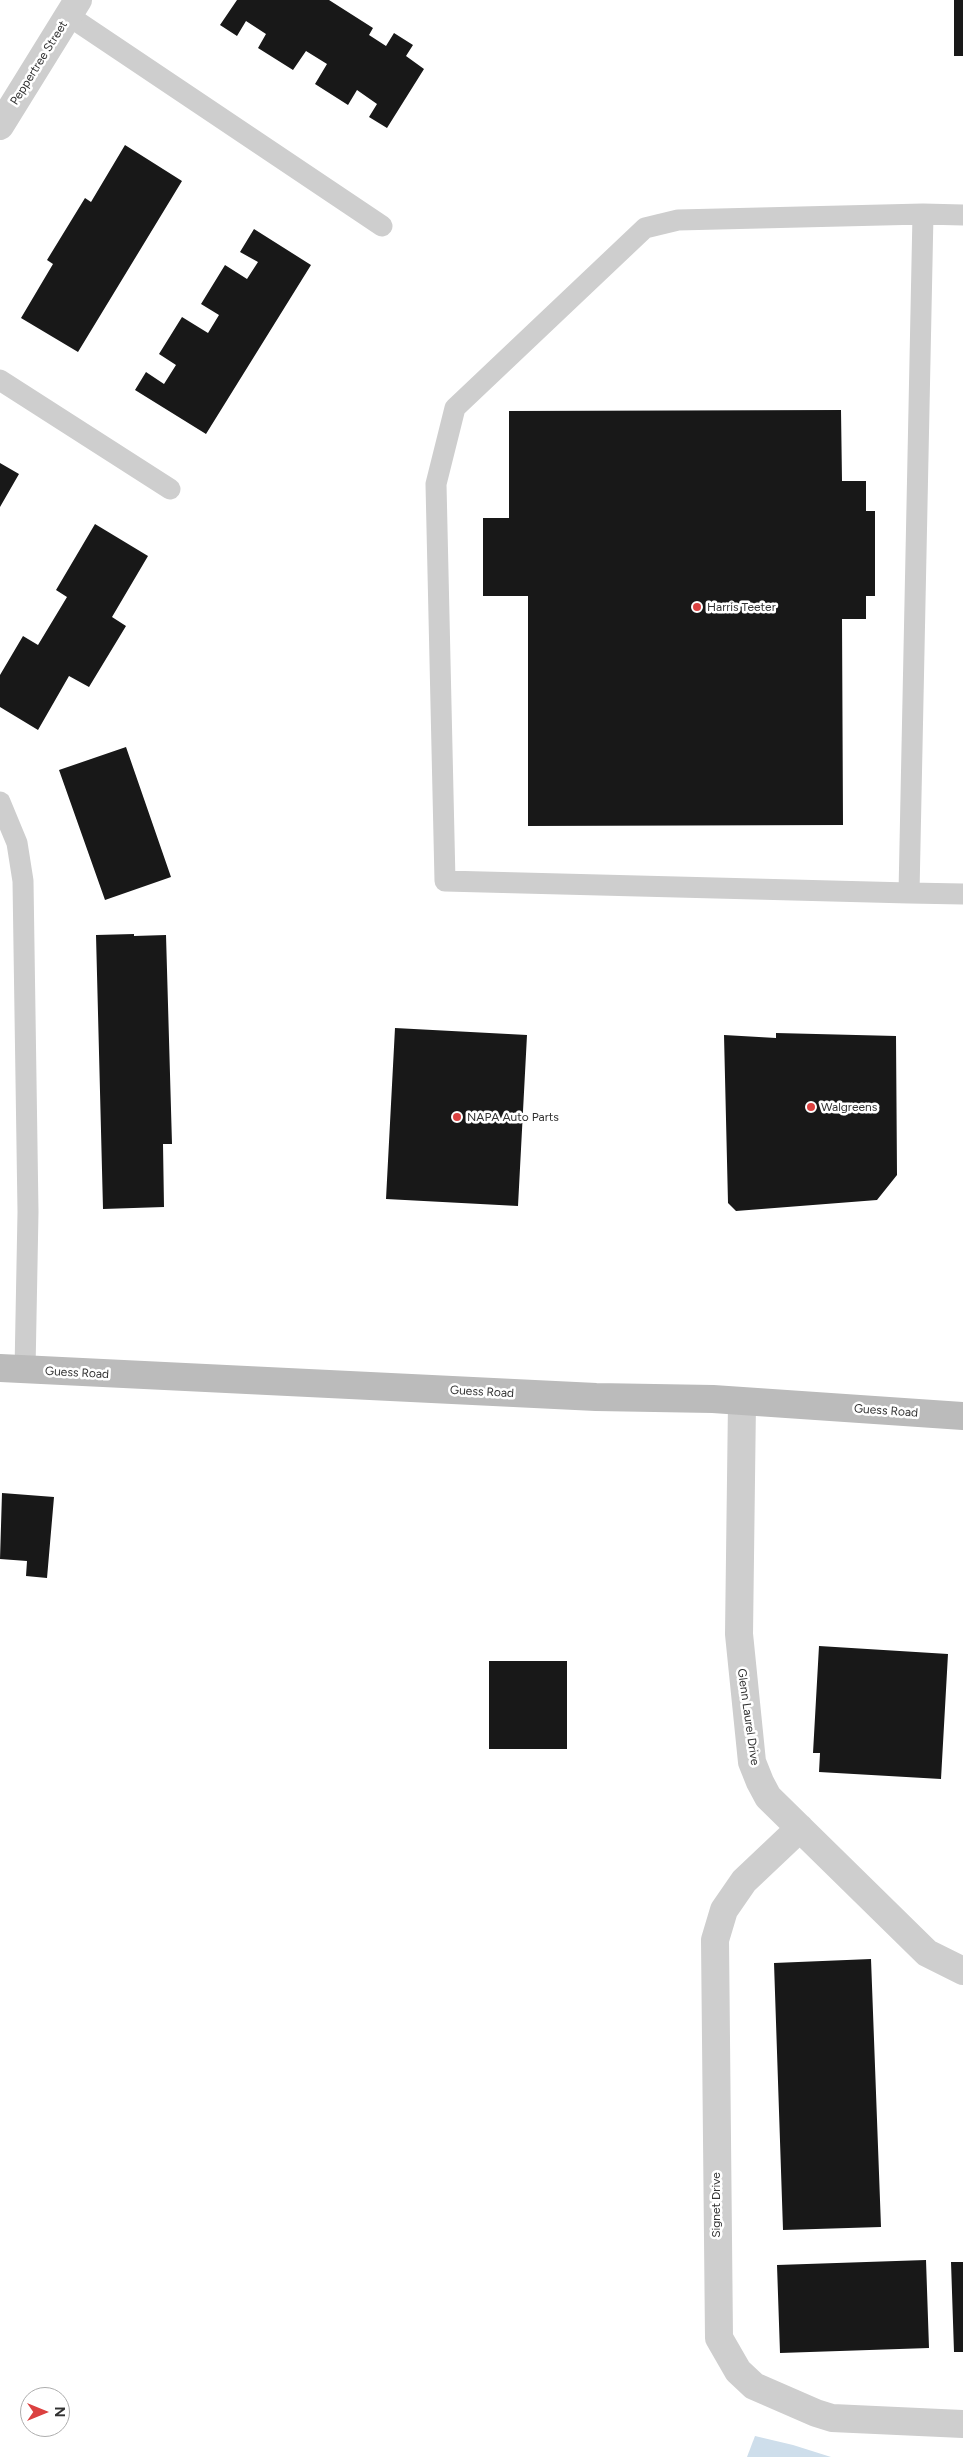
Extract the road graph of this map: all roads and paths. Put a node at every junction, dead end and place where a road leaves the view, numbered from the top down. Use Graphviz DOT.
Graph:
graph roads {
  1 [pos="73,8"];
  2 [pos="0,126"];
  3 [pos="923,214"];
  4 [pos="963,216"];
  5 [pos="382,226"];
  6 [pos="0,380"];
  7 [pos="170,489"];
  8 [pos="0,802"];
  9 [pos="909,892"];
  10 [pos="963,894"];
  11 [pos="13,1369"];
  12 [pos="742,1402"];
  13 [pos="963,1416"];
  14 [pos="800,1828"];
  15 [pos="963,1971"];
  16 [pos="963,2424"];
  1 -- 2 [label="street, Peppertree Street"];
  1 -- 5 [label="lane"];
  3 -- 4 [label="lane"];
  3 -- 9 [label="lane"];
  3 -- 9 [label="lane"];
  6 -- 7 [label="lane"];
  8 -- 11 [label="lane"];
  9 -- 10 [label="lane"];
  11 -- 12 [label="main road, Guess Road"];
  12 -- 13 [label="main road, Guess Road"];
  12 -- 14 [label="street, Glenn Laurel Drive"];
  14 -- 15 [label="street, Glenn Laurel Drive"];
  14 -- 16 [label="street, Signet Drive"];
}
